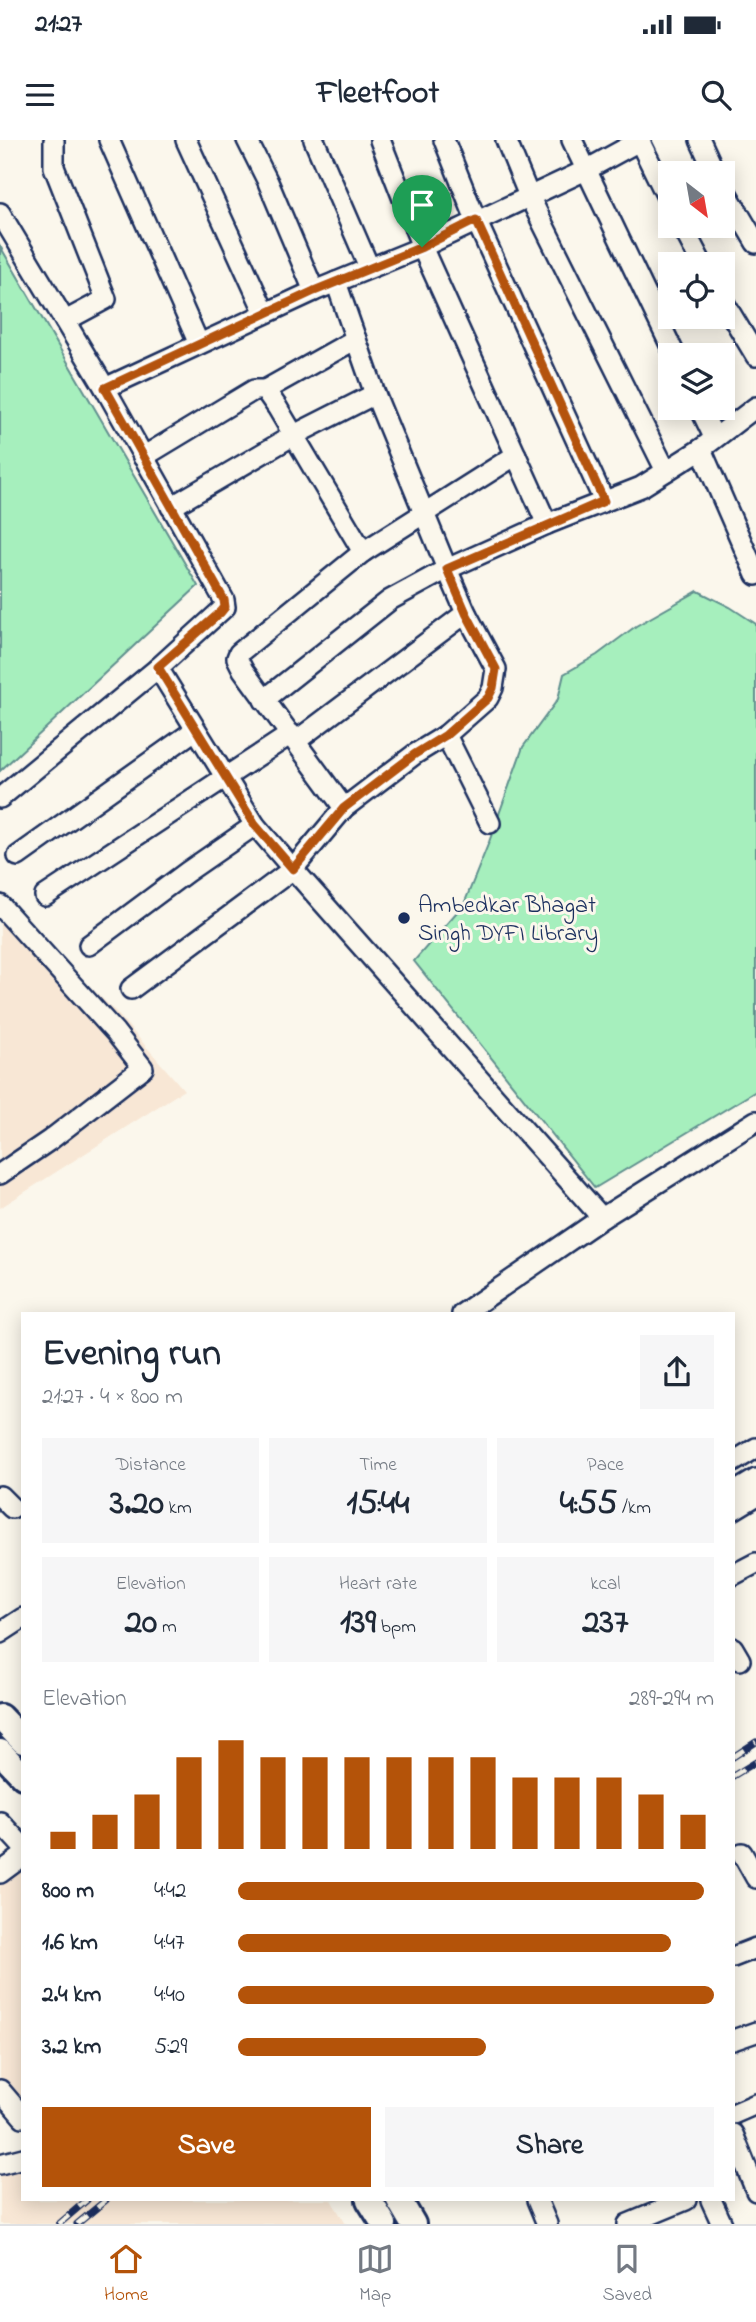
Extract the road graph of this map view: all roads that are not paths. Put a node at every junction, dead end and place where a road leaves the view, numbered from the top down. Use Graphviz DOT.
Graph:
graph roads {
  1 [pos="54,140"];
  2 [pos="109,140"];
  3 [pos="186,140"];
  4 [pos="247,140"];
  5 [pos="314,140"];
  6 [pos="380,140"];
  7 [pos="444,140"];
  8 [pos="506,140"];
  9 [pos="572,140"];
  10 [pos="640,140"];
  11 [pos="700,140"];
  12 [pos="710,161"];
  13 [pos="586,170"];
  14 [pos="658,178"];
  15 [pos="529,196"];
  16 [pos="735,207"];
  17 [pos="0,212"];
  18 [pos="476,220"];
  19 [pos="756,243"];
  20 [pos="422,247"];
  21 [pos="369,267"];
  22 [pos="336,282"];
  23 [pos="314,291"];
  24 [pos="265,313"];
  25 [pos="65,321"];
  26 [pos="735,321"];
  27 [pos="356,339"];
  28 [pos="669,343"];
  29 [pos="199,344"];
  30 [pos="756,356"];
  31 [pos="105,388"];
  32 [pos="265,390"];
  33 [pos="375,394"];
  34 [pos="756,407"];
  35 [pos="702,420"];
  36 [pos="294,435"];
  37 [pos="707,443"];
  38 [pos="516,454"];
  39 [pos="143,457"];
  40 [pos="666,471"];
  41 [pos="604,501"];
  42 [pos="171,507"];
  43 [pos="424,511"];
  44 [pos="547,524"];
  45 [pos="363,552"];
  46 [pos="447,569"];
  47 [pos="756,575"];
  48 [pos="466,613"];
  49 [pos="158,667"];
  50 [pos="264,700"];
  51 [pos="195,730"];
  52 [pos="446,735"];
  53 [pos="293,737"];
  54 [pos="226,777"];
  55 [pos="0,798"];
  56 [pos="344,808"];
  57 [pos="490,823"];
  58 [pos="255,825"];
  59 [pos="18,856"];
  60 [pos="293,869"];
  61 [pos="45,896"];
  62 [pos="0,905"];
  63 [pos="89,945"];
  64 [pos="131,989"];
  65 [pos="756,1121"];
  66 [pos="0,1174"];
  67 [pos="602,1218"];
  68 [pos="465,1312"];
  69 [pos="756,1448"];
  70 [pos="735,1461"];
  71 [pos="756,1479"];
  72 [pos="735,1492"];
  73 [pos="756,1496"];
  74 [pos="735,1509"];
  75 [pos="756,1563"];
  76 [pos="735,1574"];
  77 [pos="21,1619"];
  78 [pos="0,1633"];
  79 [pos="0,1717"];
  80 [pos="21,1739"];
  81 [pos="0,1752"];
  82 [pos="21,1774"];
  83 [pos="0,1822"];
  84 [pos="21,1845"];
  85 [pos="744,1852"];
  86 [pos="21,1857"];
  87 [pos="0,1873"];
  88 [pos="756,1878"];
  89 [pos="756,1948"];
  90 [pos="735,1956"];
  91 [pos="756,2032"];
  92 [pos="735,2039"];
  93 [pos="0,2090"];
  94 [pos="756,2104"];
  95 [pos="735,2113"];
  96 [pos="21,2115"];
  97 [pos="735,2140"];
  98 [pos="21,2159"];
  99 [pos="0,2164"];
  100 [pos="748,2178"];
  101 [pos="370,2201"];
  102 [pos="400,2201"];
  103 [pos="537,2201"];
  104 [pos="634,2201"];
  105 [pos="684,2201"];
  106 [pos="711,2201"];
  107 [pos="637,2222"];
  108 [pos="384,2224"];
  109 [pos="413,2224"];
  110 [pos="547,2224"];
  111 [pos="722,2224"];
  1 -- 25 [label="street"];
  2 -- 29 [label="street"];
  3 -- 24 [label="street"];
  4 -- 23 [label="street"];
  5 -- 21 [label="street"];
  6 -- 20 [label="street"];
  7 -- 18 [label="street"];
  8 -- 15 [label="street"];
  9 -- 13 [label="street"];
  10 -- 13 [label="street"];
  10 -- 14 [label="street"];
  11 -- 12 [label="street"];
  13 -- 15 [label="street"];
  13 -- 28 [label="street"];
  15 -- 18 [label="street"];
  15 -- 40 [label="street"];
  16 -- 19 [label="street"];
  17 -- 25 [label="street"];
  18 -- 20 [label="street"];
  18 -- 41 [label="street"];
  20 -- 21 [label="street"];
  20 -- 38 [label="street"];
  21 -- 22 [label="street"];
  22 -- 23 [label="street"];
  22 -- 27 [label="street"];
  23 -- 24 [label="street"];
  24 -- 29 [label="street"];
  25 -- 31 [label="street"];
  26 -- 30 [label="street"];
  27 -- 32 [label="street"];
  27 -- 33 [label="street"];
  29 -- 31 [label="street"];
  31 -- 39 [label="street"];
  32 -- 36 [label="street"];
  32 -- 39 [label="street"];
  33 -- 36 [label="street"];
  33 -- 43 [label="street"];
  34 -- 37 [label="street"];
  35 -- 37 [label="street"];
  36 -- 42 [label="street"];
  36 -- 45 [label="street"];
  37 -- 40 [label="street"];
  37 -- 47 [label="street"];
  38 -- 43 [label="street"];
  38 -- 44 [label="street"];
  39 -- 42 [label="street"];
  40 -- 41 [label="street"];
  41 -- 44 [label="street"];
  42 -- 49 [label="street"];
  43 -- 45 [label="street"];
  43 -- 46 [label="street"];
  44 -- 46 [label="street"];
  45 -- 50 [label="street"];
  46 -- 48 [label="street"];
  46 -- 50 [label="street"];
  48 -- 52 [label="street"];
  48 -- 53 [label="street"];
  49 -- 51 [label="street"];
  49 -- 55 [label="street"];
  50 -- 53 [label="street"];
  51 -- 54 [label="street"];
  51 -- 59 [label="street"];
  52 -- 56 [label="street"];
  52 -- 57 [label="street"];
  53 -- 54 [label="street"];
  53 -- 56 [label="street"];
  54 -- 58 [label="street"];
  54 -- 61 [label="street"];
  56 -- 60 [label="street"];
  58 -- 60 [label="street"];
  58 -- 63 [label="street"];
  60 -- 64 [label="street"];
  60 -- 67 [label="street"];
  62 -- 66 [label="street"];
  65 -- 67 [label="street"];
  67 -- 68 [label="street"];
  69 -- 70 [label="street"];
  71 -- 72 [label="street"];
  73 -- 74 [label="street"];
  75 -- 76 [label="street"];
  77 -- 78 [label="street"];
  79 -- 80 [label="main road"];
  81 -- 82 [label="main road"];
  83 -- 84 [label="street"];
  85 -- 88 [label="street"];
  86 -- 87 [label="street"];
  89 -- 90 [label="street"];
  91 -- 92 [label="street"];
  93 -- 96 [label="street"];
  94 -- 95 [label="street"];
  97 -- 100 [label="street"];
  98 -- 99 [label="street"];
  101 -- 108 [label="main road"];
  102 -- 109 [label="main road"];
  103 -- 110 [label="street"];
  104 -- 107 [label="street"];
  105 -- 107 [label="street"];
  106 -- 111 [label="street"];
}
